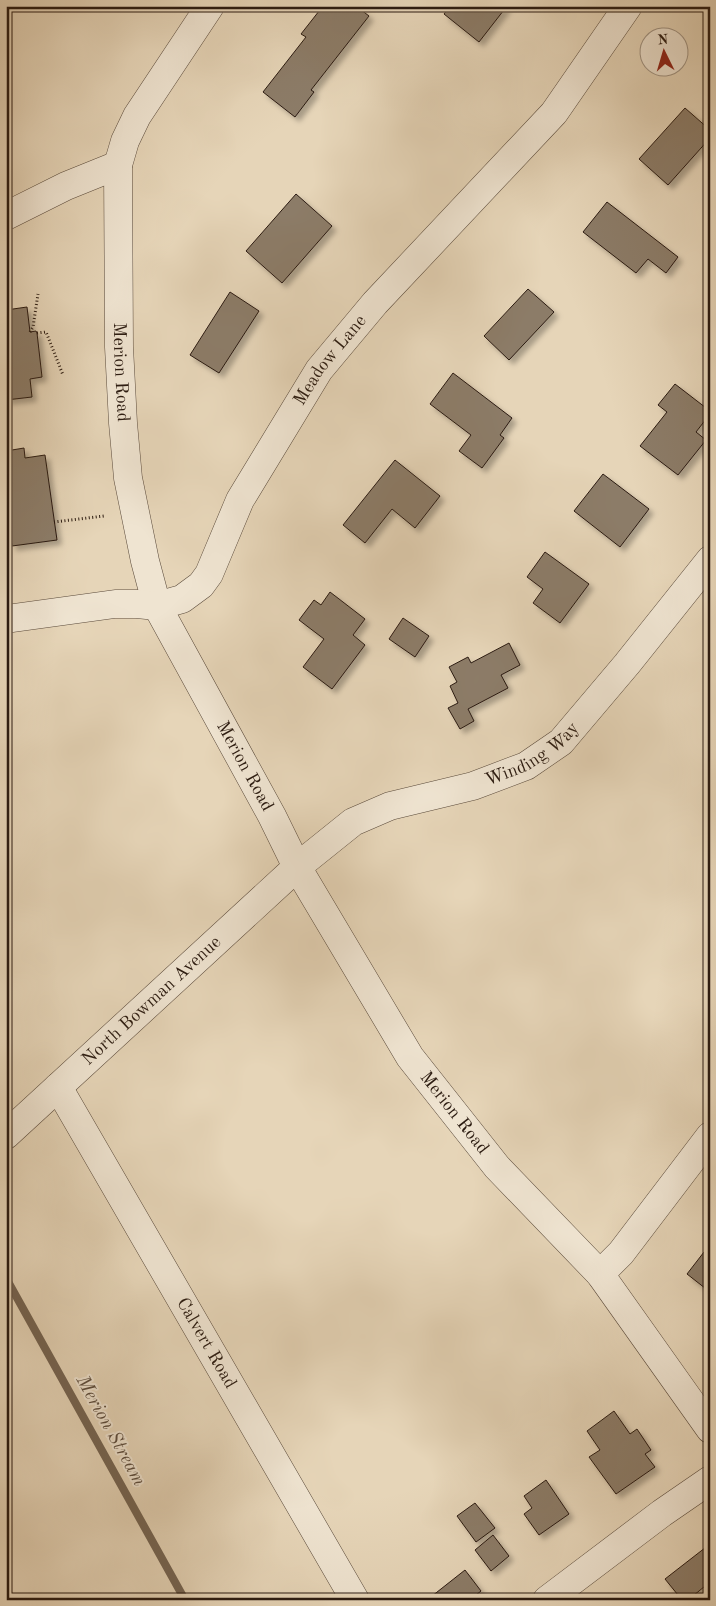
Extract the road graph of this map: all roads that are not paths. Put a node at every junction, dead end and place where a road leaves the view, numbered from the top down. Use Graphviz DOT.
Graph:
graph roads {
  1 [pos="210,6"];
  2 [pos="628,6"];
  3 [pos="118,165"];
  4 [pos="6,216"];
  5 [pos="710,560"];
  6 [pos="157,606"];
  7 [pos="6,619"];
  8 [pos="297,867"];
  9 [pos="58,1087"];
  10 [pos="6,1135"];
  11 [pos="710,1136"];
  12 [pos="600,1274"];
  13 [pos="710,1429"];
  14 [pos="710,1480"];
  15 [pos="355,1600"];
  16 [pos="547,1600"];
  1 -- 3 [label="street, Merion Road"];
  2 -- 6 [label="street, Meadow Lane"];
  3 -- 4 [label="street"];
  3 -- 6 [label="street, Merion Road"];
  5 -- 8 [label="street, Winding Way"];
  6 -- 7 [label="street, Meadow Lane"];
  6 -- 8 [label="street, Merion Road"];
  8 -- 9 [label="street, North Bowman Avenue"];
  8 -- 12 [label="street, Merion Road"];
  9 -- 10 [label="street, North Bowman Avenue"];
  9 -- 15 [label="street, Calvert Road"];
  11 -- 12 [label="street"];
  12 -- 13 [label="street, Merion Road"];
  14 -- 16 [label="street"];
}
